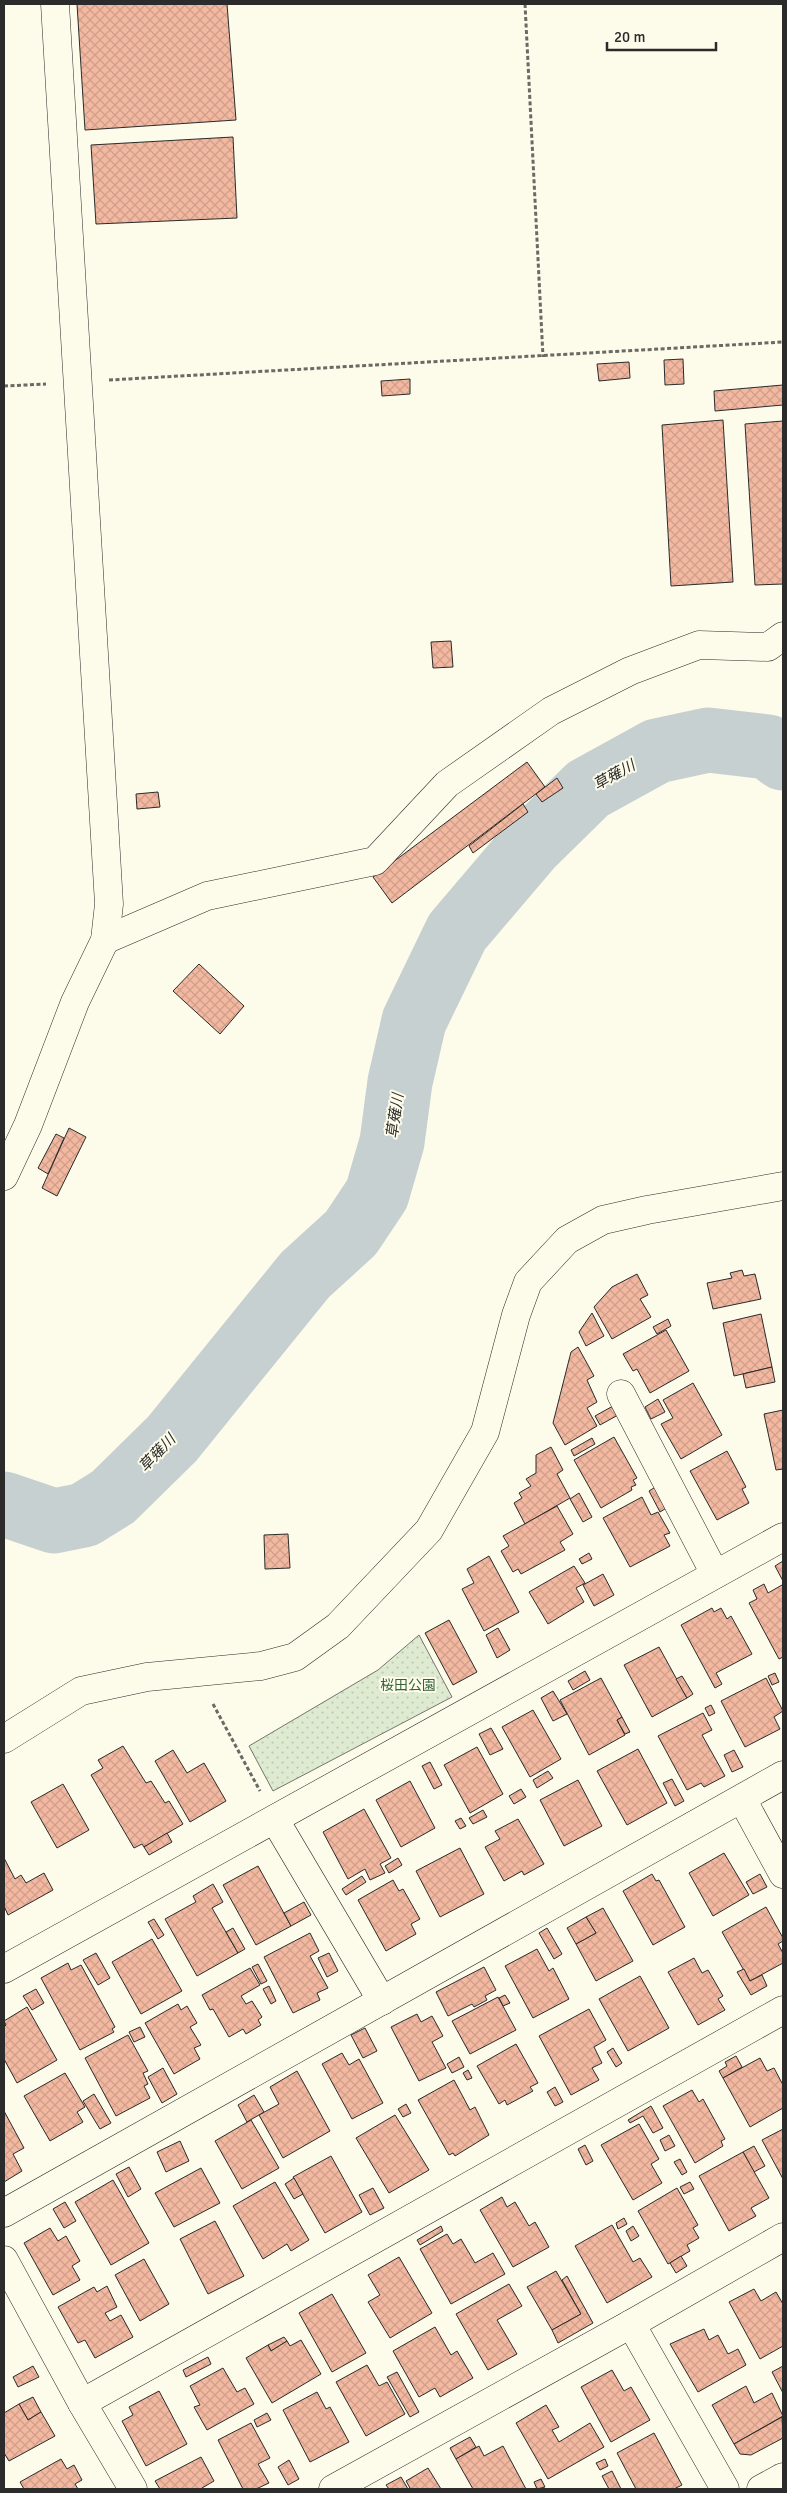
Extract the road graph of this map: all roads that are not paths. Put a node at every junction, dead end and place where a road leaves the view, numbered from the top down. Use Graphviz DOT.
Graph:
graph roads {
  1 [pos="55,4"];
  2 [pos="783,636"];
  3 [pos="106,940"];
  4 [pos="4,1176"];
  5 [pos="783,1186"];
  6 [pos="621,1394"];
  7 [pos="783,1537"];
  8 [pos="715,1574"];
  9 [pos="4,1739"];
  10 [pos="783,1776"];
  11 [pos="742,1799"];
  12 [pos="276,1820"];
  13 [pos="783,1874"];
  14 [pos="4,1969"];
  15 [pos="382,2001"];
  16 [pos="783,2010"];
  17 [pos="4,2212"];
  18 [pos="783,2237"];
  19 [pos="4,2260"];
  20 [pos="631,2324"];
  21 [pos="82,2403"];
  22 [pos="783,2477"];
  23 [pos="133,2489"];
  24 [pos="333,2489"];
  25 [pos="724,2489"];
  26 [pos="760,2489"];
  1 -- 3 [label="street"];
  2 -- 3 [label="street"];
  3 -- 4 [label="street"];
  5 -- 9 [label="street"];
  6 -- 8 [label="street"];
  7 -- 8 [label="street"];
  8 -- 12 [label="street"];
  10 -- 11 [label="street"];
  11 -- 13 [label="street"];
  11 -- 15 [label="street"];
  12 -- 14 [label="street"];
  12 -- 15 [label="street"];
  15 -- 17 [label="street"];
  16 -- 21 [label="street"];
  18 -- 20 [label="street"];
  19 -- 21 [label="street"];
  20 -- 24 [label="street"];
  20 -- 25 [label="street"];
  21 -- 23 [label="street"];
  22 -- 26 [label="street"];
}
